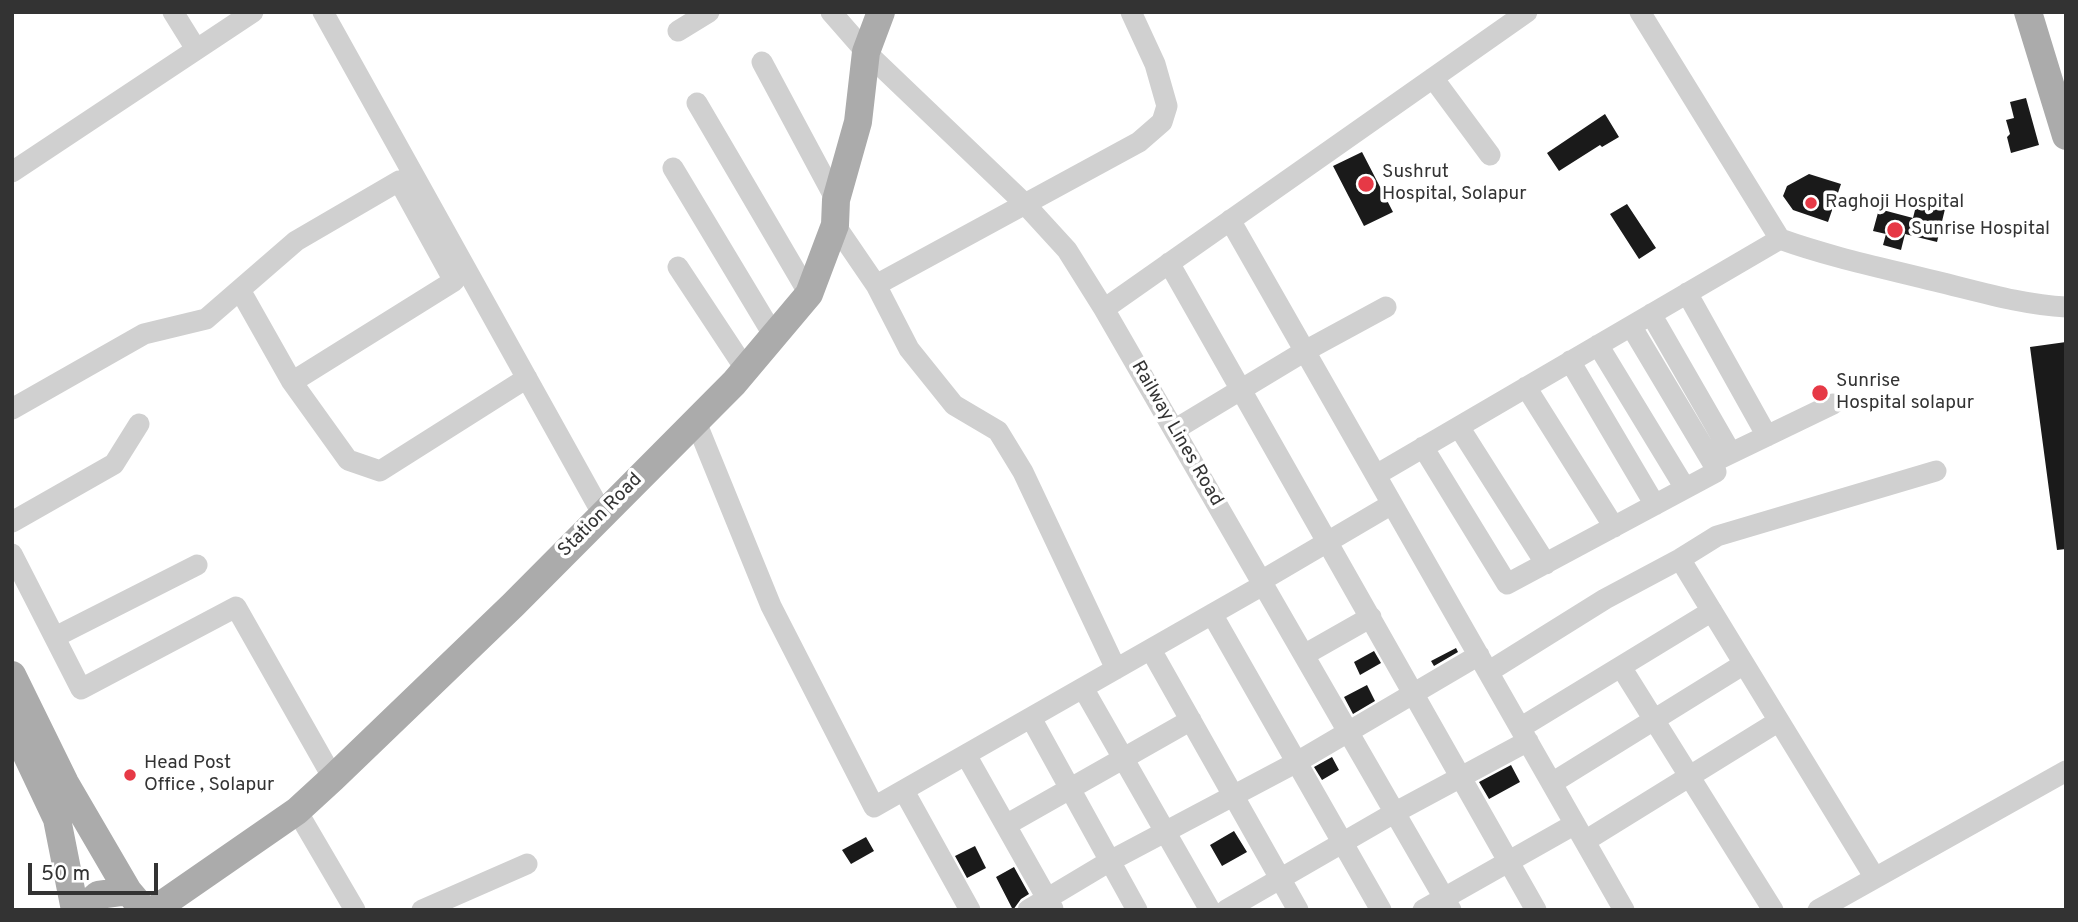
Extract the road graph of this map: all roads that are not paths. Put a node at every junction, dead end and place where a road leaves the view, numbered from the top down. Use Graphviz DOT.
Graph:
graph roads {
  1 [pos="173,12"];
  2 [pos="253,12"];
  3 [pos="323,12"];
  4 [pos="709,12"];
  5 [pos="831,12"];
  6 [pos="881,12"];
  7 [pos="1131,12"];
  8 [pos="1527,12"];
  9 [pos="1640,12"];
  10 [pos="2028,12"];
  11 [pos="678,31"];
  12 [pos="196,49"];
  13 [pos="866,52"];
  14 [pos="762,62"];
  15 [pos="1433,78"];
  16 [pos="697,103"];
  17 [pos="2066,136"];
  18 [pos="1490,155"];
  19 [pos="673,168"];
  20 [pos="12,172"];
  21 [pos="1024,203"];
  22 [pos="836,213"];
  23 [pos="1230,220"];
  24 [pos="1780,239"];
  25 [pos="1169,263"];
  26 [pos="678,267"];
  27 [pos="876,285"];
  28 [pos="240,290"];
  29 [pos="1687,293"];
  30 [pos="809,294"];
  31 [pos="1386,307"];
  32 [pos="2066,307"];
  33 [pos="1104,309"];
  34 [pos="1651,314"];
  35 [pos="1630,326"];
  36 [pos="774,336"];
  37 [pos="1598,345"];
  38 [pos="1305,351"];
  39 [pos="1570,361"];
  40 [pos="746,370"];
  41 [pos="527,378"];
  42 [pos="292,382"];
  43 [pos="1527,387"];
  44 [pos="1241,390"];
  45 [pos="1833,404"];
  46 [pos="12,409"];
  47 [pos="696,422"];
  48 [pos="139,424"];
  49 [pos="1459,427"];
  50 [pos="1174,430"];
  51 [pos="1767,436"];
  52 [pos="1423,447"];
  53 [pos="1723,459"];
  54 [pos="1936,471"];
  55 [pos="1376,475"];
  56 [pos="1685,488"];
  57 [pos="1392,504"];
  58 [pos="1655,505"];
  59 [pos="603,515"];
  60 [pos="12,522"];
  61 [pos="1614,527"];
  62 [pos="1328,542"];
  63 [pos="12,554"];
  64 [pos="1680,559"];
  65 [pos="1546,564"];
  66 [pos="197,565"];
  67 [pos="1262,583"];
  68 [pos="1712,611"];
  69 [pos="1212,614"];
  70 [pos="1371,617"];
  71 [pos="55,637"];
  72 [pos="1151,650"];
  73 [pos="1304,655"];
  74 [pos="1484,663"];
  75 [pos="1744,664"];
  76 [pos="1621,667"];
  77 [pos="1116,669"];
  78 [pos="12,675"];
  79 [pos="1083,688"];
  80 [pos="1415,693"];
  81 [pos="1031,718"];
  82 [pos="1654,719"];
  83 [pos="1191,720"];
  84 [pos="1779,721"];
  85 [pos="12,724"];
  86 [pos="1348,732"];
  87 [pos="1524,734"];
  88 [pos="966,755"];
  89 [pos="1123,758"];
  90 [pos="1297,762"];
  91 [pos="2066,771"];
  92 [pos="1461,777"];
  93 [pos="1690,777"];
  94 [pos="333,778"];
  95 [pos="1552,783"];
  96 [pos="1070,789"];
  97 [pos="904,791"];
  98 [pos="1233,794"];
  99 [pos="297,811"];
  100 [pos="1394,813"];
  101 [pos="1006,825"];
  102 [pos="1165,832"];
  103 [pos="1580,833"];
  104 [pos="1343,842"];
  105 [pos="1110,861"];
  106 [pos="1510,863"];
  107 [pos="527,864"];
  108 [pos="1875,877"];
  109 [pos="1280,878"];
  110 [pos="136,901"];
  111 [pos="1051,904"];
  112 [pos="1447,904"];
  113 [pos="963,907"];
  114 [pos="75,910"];
  115 [pos="81,910"];
  116 [pos="154,910"];
  117 [pos="355,910"];
  118 [pos="422,910"];
  119 [pos="1028,910"];
  120 [pos="1137,910"];
  121 [pos="1210,910"];
  122 [pos="1226,910"];
  123 [pos="1298,910"];
  124 [pos="1381,910"];
  125 [pos="1423,910"];
  126 [pos="1536,910"];
  127 [pos="1624,910"];
  128 [pos="1773,910"];
  129 [pos="1818,910"];
  1 -- 12 [label="street"];
  2 -- 12 [label="street"];
  3 -- 41 [label="street"];
  4 -- 11 [label="street"];
  5 -- 13 [label="street, Railway Lines Road"];
  6 -- 13 [label="main road, Station Road"];
  7 -- 21 [label="street"];
  8 -- 15 [label="street"];
  9 -- 24 [label="street"];
  10 -- 17 [label="main road"];
  12 -- 20 [label="street"];
  13 -- 21 [label="street, Railway Lines Road"];
  13 -- 22 [label="main road, Station Road"];
  14 -- 22 [label="street"];
  15 -- 18 [label="street"];
  15 -- 23 [label="street"];
  16 -- 30 [label="street"];
  19 -- 36 [label="street"];
  21 -- 27 [label="street"];
  21 -- 33 [label="street, Railway Lines Road"];
  22 -- 27 [label="street"];
  22 -- 30 [label="main road, Station Road"];
  23 -- 25 [label="street"];
  23 -- 38 [label="street"];
  24 -- 29 [label="street"];
  24 -- 32 [label="street"];
  25 -- 33 [label="street"];
  25 -- 44 [label="street"];
  26 -- 40 [label="street"];
  27 -- 77 [label="street"];
  28 -- 42 [label="street"];
  28 -- 42 [label="street"];
  28 -- 46 [label="street"];
  29 -- 34 [label="street"];
  29 -- 51 [label="street"];
  30 -- 36 [label="main road, Station Road"];
  31 -- 38 [label="street"];
  33 -- 50 [label="street, Railway Lines Road"];
  34 -- 35 [label="street"];
  34 -- 53 [label="street"];
  35 -- 37 [label="street"];
  35 -- 53 [label="street"];
  36 -- 40 [label="main road, Station Road"];
  37 -- 39 [label="street"];
  37 -- 56 [label="street"];
  38 -- 44 [label="street"];
  38 -- 55 [label="street"];
  39 -- 43 [label="street"];
  39 -- 58 [label="street"];
  40 -- 47 [label="main road, Station Road"];
  41 -- 42 [label="street"];
  41 -- 59 [label="street"];
  43 -- 49 [label="street"];
  43 -- 61 [label="street"];
  44 -- 50 [label="street"];
  44 -- 62 [label="street"];
  45 -- 51 [label="street"];
  47 -- 59 [label="main road, Station Road"];
  47 -- 97 [label="street"];
  48 -- 60 [label="street"];
  49 -- 52 [label="street"];
  49 -- 65 [label="street"];
  50 -- 67 [label="street, Railway Lines Road"];
  51 -- 53 [label="street"];
  52 -- 55 [label="street"];
  52 -- 65 [label="street"];
  53 -- 56 [label="street"];
  54 -- 64 [label="street"];
  55 -- 57 [label="street"];
  56 -- 58 [label="street"];
  57 -- 62 [label="street"];
  57 -- 74 [label="street"];
  58 -- 61 [label="street"];
  59 -- 94 [label="main road, Station Road"];
  61 -- 65 [label="street"];
  62 -- 67 [label="street"];
  62 -- 70 [label="street"];
  63 -- 71 [label="street"];
  64 -- 68 [label="street"];
  64 -- 74 [label="street"];
  66 -- 71 [label="street"];
  67 -- 69 [label="street"];
  67 -- 73 [label="street, Railway Lines Road"];
  68 -- 75 [label="street"];
  68 -- 76 [label="street"];
  69 -- 72 [label="street"];
  69 -- 90 [label="street"];
  70 -- 73 [label="street"];
  70 -- 80 [label="street"];
  71 -- 94 [label="street"];
  72 -- 77 [label="street"];
  72 -- 83 [label="street"];
  73 -- 86 [label="street, Railway Lines Road"];
  74 -- 80 [label="street"];
  74 -- 87 [label="street"];
  75 -- 82 [label="street"];
  75 -- 84 [label="street"];
  76 -- 82 [label="street"];
  76 -- 87 [label="street"];
  77 -- 79 [label="street"];
  78 -- 110 [label="main road"];
  79 -- 81 [label="street"];
  79 -- 89 [label="street"];
  80 -- 86 [label="street"];
  80 -- 92 [label="street"];
  81 -- 88 [label="street"];
  81 -- 96 [label="street"];
  82 -- 93 [label="street"];
  82 -- 95 [label="street"];
  83 -- 89 [label="street"];
  83 -- 98 [label="street"];
  84 -- 93 [label="street"];
  84 -- 108 [label="street"];
  85 -- 114 [label="main road"];
  86 -- 90 [label="street"];
  86 -- 100 [label="street, Railway Lines Road"];
  87 -- 92 [label="street"];
  87 -- 95 [label="street"];
  88 -- 97 [label="street"];
  88 -- 101 [label="street"];
  89 -- 96 [label="street"];
  89 -- 102 [label="street"];
  90 -- 98 [label="street"];
  90 -- 104 [label="street"];
  91 -- 108 [label="street"];
  92 -- 100 [label="street"];
  92 -- 106 [label="street"];
  93 -- 103 [label="street"];
  93 -- 128 [label="street"];
  94 -- 99 [label="main road, Station Road"];
  95 -- 103 [label="street"];
  96 -- 101 [label="street"];
  96 -- 105 [label="street"];
  97 -- 113 [label="street"];
  98 -- 102 [label="street"];
  98 -- 109 [label="street"];
  99 -- 116 [label="main road, Station Road"];
  99 -- 117 [label="street"];
  100 -- 104 [label="street"];
  100 -- 112 [label="street, Railway Lines Road"];
  101 -- 111 [label="street"];
  102 -- 105 [label="street"];
  102 -- 121 [label="street"];
  103 -- 106 [label="street"];
  103 -- 127 [label="street"];
  104 -- 109 [label="street"];
  104 -- 124 [label="street"];
  105 -- 111 [label="street"];
  105 -- 120 [label="street"];
  106 -- 112 [label="street"];
  106 -- 126 [label="street"];
  107 -- 118 [label="street"];
  108 -- 129 [label="street"];
  109 -- 122 [label="street"];
  109 -- 123 [label="street"];
  110 -- 115 [label="main road"];
  111 -- 119 [label="street"];
  112 -- 125 [label="street"];
}
